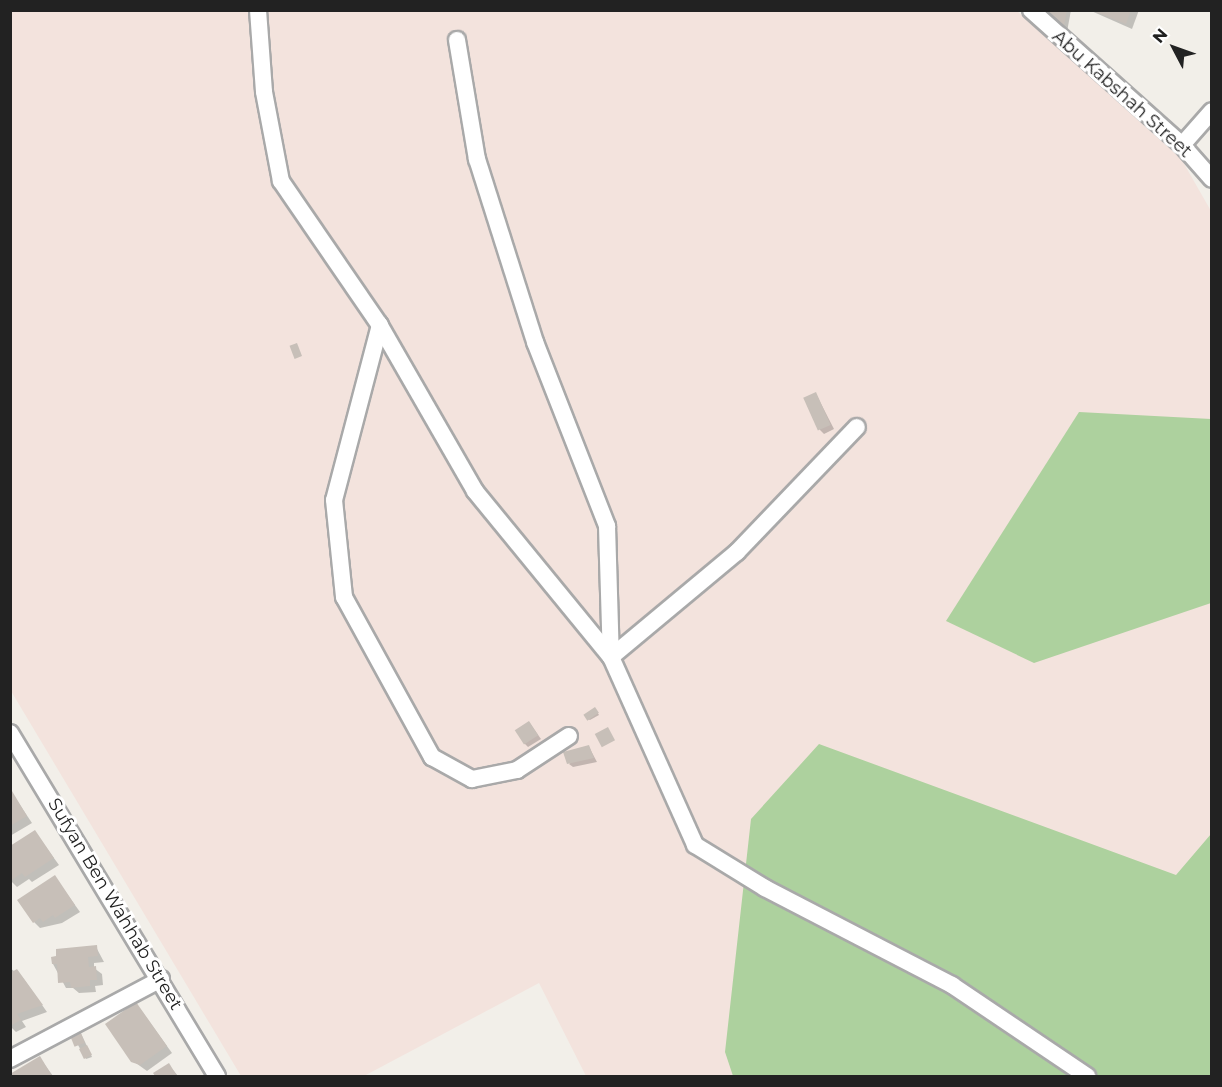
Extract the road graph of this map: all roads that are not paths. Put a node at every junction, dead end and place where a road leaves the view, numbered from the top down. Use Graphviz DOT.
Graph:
graph roads {
  1 [pos="258,10"];
  2 [pos="1031,10"];
  3 [pos="456,40"];
  4 [pos="1212,111"];
  5 [pos="1182,145"];
  6 [pos="1212,179"];
  7 [pos="380,326"];
  8 [pos="857,427"];
  9 [pos="611,657"];
  10 [pos="10,733"];
  11 [pos="569,736"];
  12 [pos="161,979"];
  13 [pos="10,1059"];
  14 [pos="217,1077"];
  15 [pos="1087,1077"];
  1 -- 7 [label="street"];
  2 -- 5 [label="street, Abu Kabshah Street"];
  3 -- 9 [label="street"];
  4 -- 5 [label="street"];
  5 -- 6 [label="street, Abu Kabshah Street"];
  7 -- 9 [label="street"];
  7 -- 11 [label="street"];
  8 -- 9 [label="street"];
  9 -- 15 [label="street"];
  10 -- 12 [label="street, Sufyan Ben Wahhab Street"];
  12 -- 13 [label="street"];
  12 -- 14 [label="street, Sufyan Ben Wahhab Street"];
}
